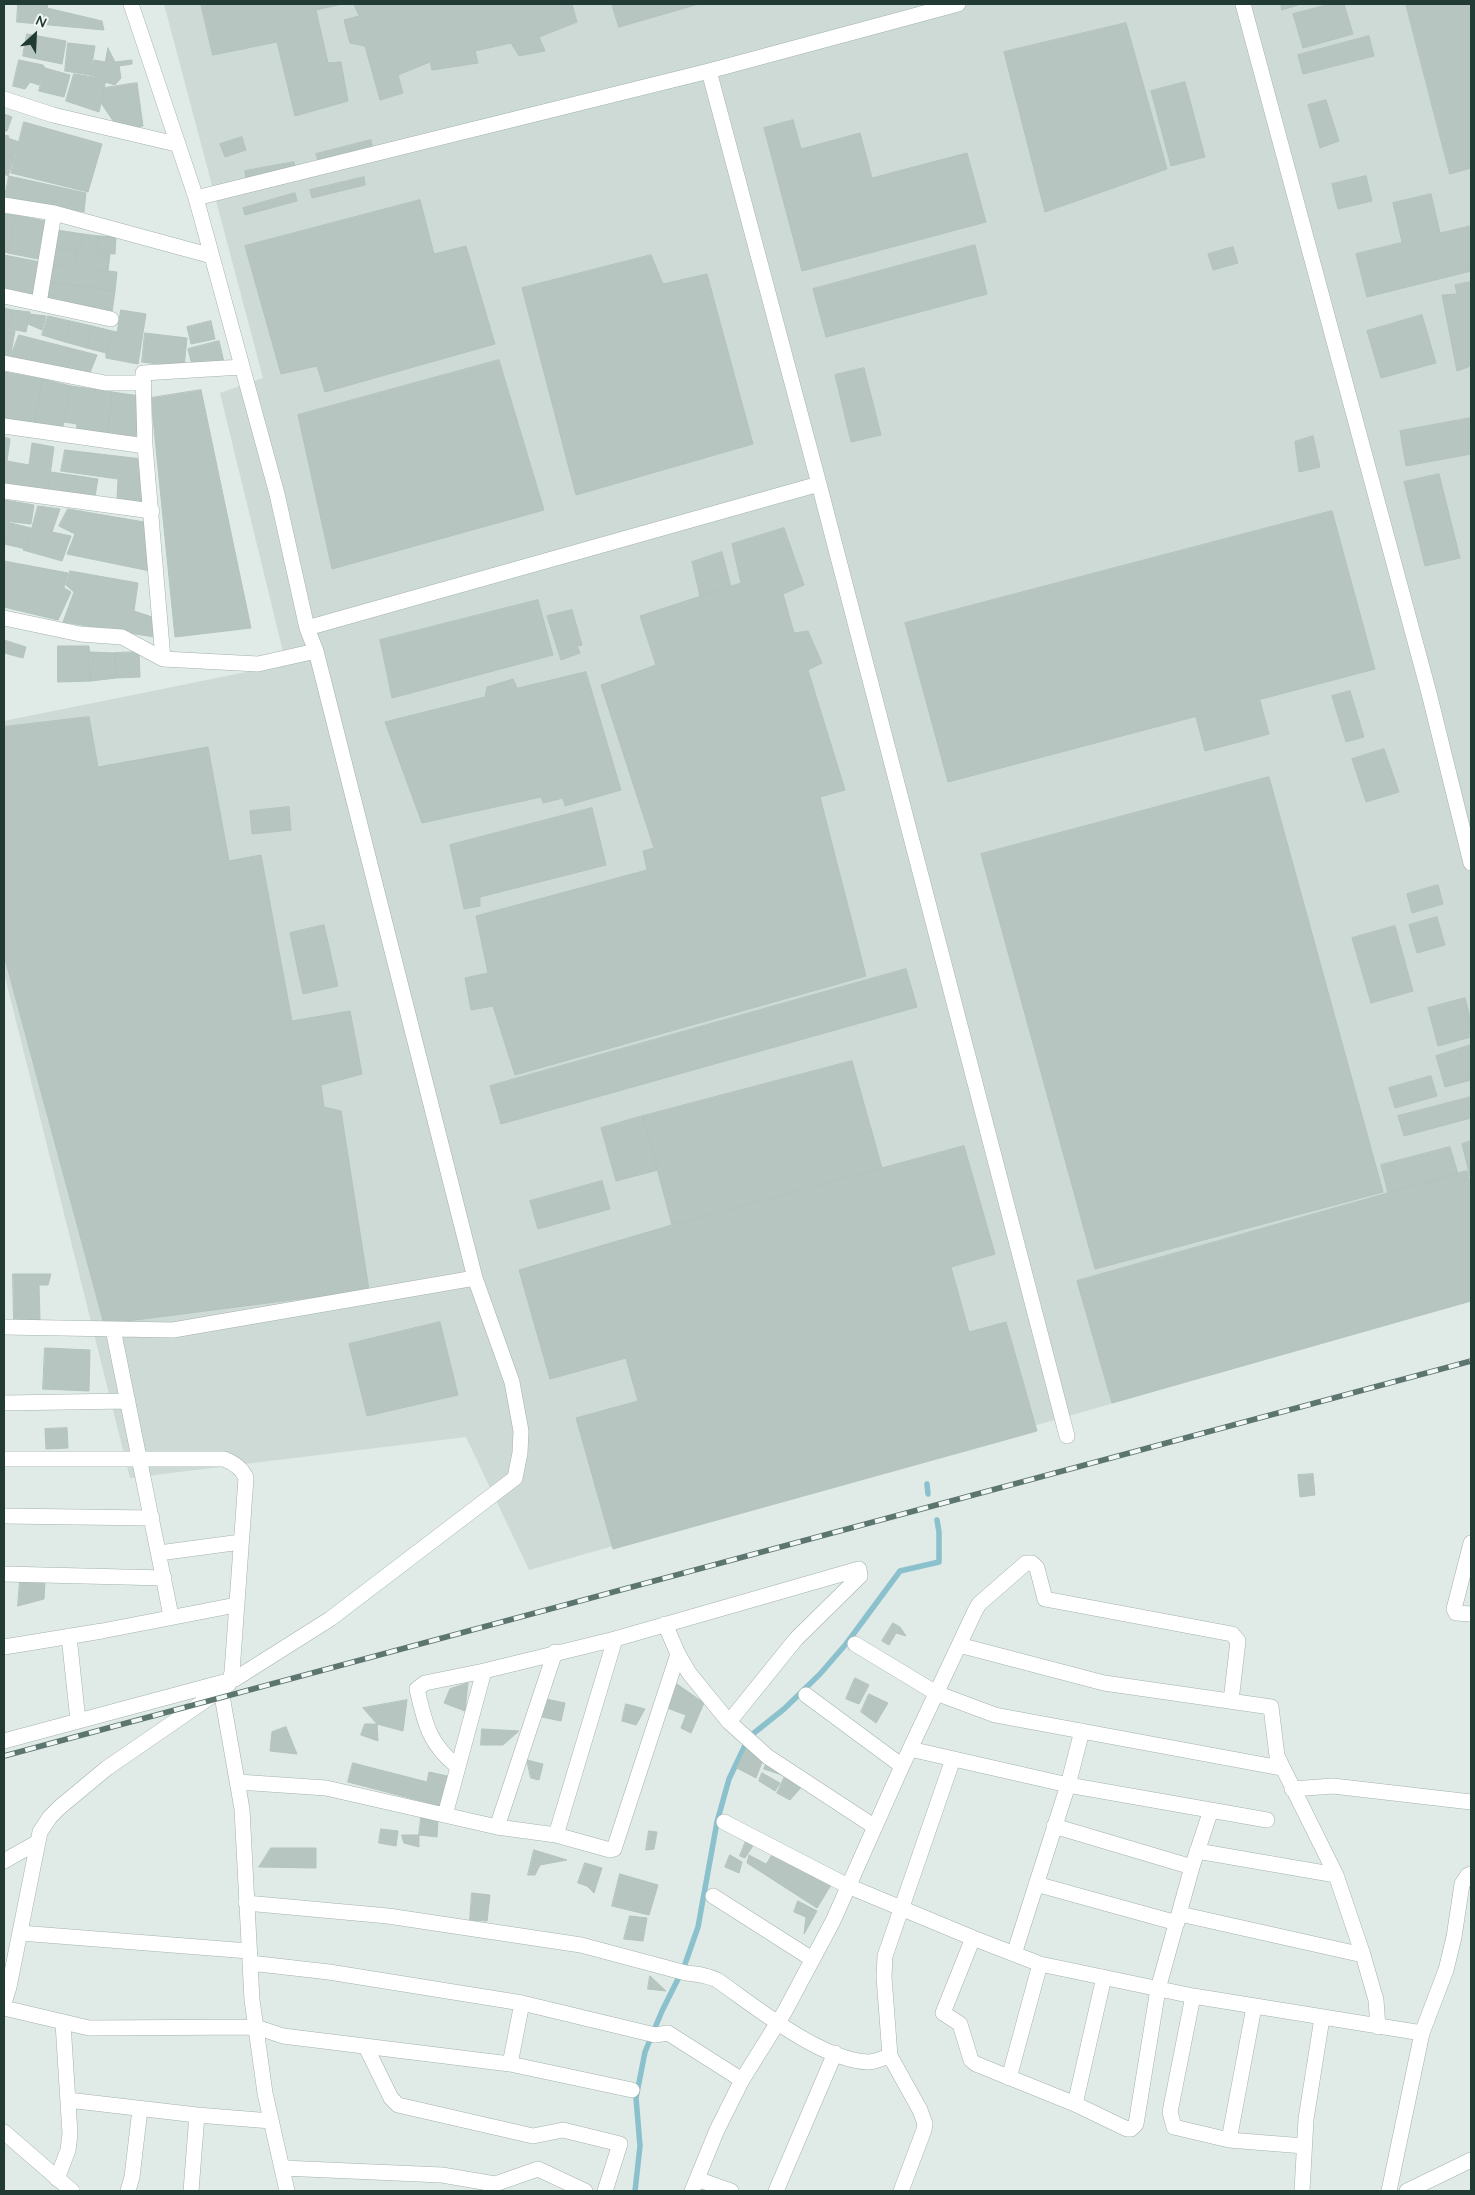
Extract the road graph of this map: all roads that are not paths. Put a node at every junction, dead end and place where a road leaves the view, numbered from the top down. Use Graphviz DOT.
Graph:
graph roads {
  1 [pos="131,4"];
  2 [pos="958,4"];
  3 [pos="1242,4"];
  4 [pos="709,71"];
  5 [pos="4,99"];
  6 [pos="176,144"];
  7 [pos="196,198"];
  8 [pos="4,204"];
  9 [pos="54,213"];
  10 [pos="212,256"];
  11 [pos="4,296"];
  12 [pos="39,303"];
  13 [pos="111,318"];
  14 [pos="4,363"];
  15 [pos="242,367"];
  16 [pos="144,383"];
  17 [pos="4,426"];
  18 [pos="145,446"];
  19 [pos="819,484"];
  20 [pos="4,491"];
  21 [pos="152,511"];
  22 [pos="4,618"];
  23 [pos="307,628"];
  24 [pos="316,652"];
  25 [pos="163,659"];
  26 [pos="1471,863"];
  27 [pos="475,1278"];
  28 [pos="4,1327"];
  29 [pos="113,1329"];
  30 [pos="128,1400"];
  31 [pos="4,1403"];
  32 [pos="1066,1436"];
  33 [pos="4,1459"];
  34 [pos="140,1460"];
  35 [pos="4,1516"];
  36 [pos="152,1518"];
  37 [pos="241,1542"];
  38 [pos="1471,1543"];
  39 [pos="159,1553"];
  40 [pos="4,1574"];
  41 [pos="164,1578"];
  42 [pos="236,1605"];
  43 [pos="1471,1614"];
  44 [pos="171,1616"];
  45 [pos="665,1624"];
  46 [pos="69,1636"];
  47 [pos="615,1639"];
  48 [pos="855,1644"];
  49 [pos="959,1645"];
  50 [pos="4,1647"];
  51 [pos="555,1652"];
  52 [pos="678,1654"];
  53 [pos="484,1671"];
  54 [pos="226,1685"];
  55 [pos="936,1693"];
  56 [pos="806,1695"];
  57 [pos="1231,1701"];
  58 [pos="78,1721"];
  59 [pos="729,1722"];
  60 [pos="1082,1731"];
  61 [pos="4,1741"];
  62 [pos="910,1749"];
  63 [pos="953,1760"];
  64 [pos="902,1766"];
  65 [pos="458,1767"];
  66 [pos="1281,1768"];
  67 [pos="238,1782"];
  68 [pos="1068,1785"];
  69 [pos="1292,1789"];
  70 [pos="1471,1802"];
  71 [pos="1210,1810"];
  72 [pos="445,1815"];
  73 [pos="1267,1820"];
  74 [pos="724,1822"];
  75 [pos="1054,1826"];
  76 [pos="497,1827"];
  77 [pos="875,1827"];
  78 [pos="556,1834"];
  79 [pos="38,1842"];
  80 [pos="1197,1852"];
  81 [pos="4,1861"];
  82 [pos="1192,1867"];
  83 [pos="1471,1874"];
  84 [pos="1336,1875"];
  85 [pos="1036,1884"];
  86 [pos="848,1886"];
  87 [pos="713,1896"];
  88 [pos="246,1904"];
  89 [pos="901,1909"];
  90 [pos="1179,1918"];
  91 [pos="20,1933"];
  92 [pos="973,1938"];
  93 [pos="1014,1954"];
  94 [pos="1364,1955"];
  95 [pos="249,1957"];
  96 [pos="812,1960"];
  97 [pos="1040,1964"];
  98 [pos="1104,1977"];
  99 [pos="1158,1989"];
  100 [pos="1193,1996"];
  101 [pos="4,2003"];
  102 [pos="522,2003"];
  103 [pos="1254,2007"];
  104 [pos="4,2008"];
  105 [pos="1322,2018"];
  106 [pos="778,2022"];
  107 [pos="63,2023"];
  108 [pos="256,2027"];
  109 [pos="1378,2027"];
  110 [pos="1422,2032"];
  111 [pos="366,2047"];
  112 [pos="835,2053"];
  113 [pos="890,2056"];
  114 [pos="510,2064"];
  115 [pos="1009,2078"];
  116 [pos="742,2080"];
  117 [pos="632,2090"];
  118 [pos="68,2100"];
  119 [pos="1075,2104"];
  120 [pos="140,2109"];
  121 [pos="196,2115"];
  122 [pos="271,2121"];
  123 [pos="4,2132"];
  124 [pos="1230,2140"];
  125 [pos="1304,2146"];
  126 [pos="1471,2160"];
  127 [pos="282,2168"];
  128 [pos="58,2179"];
  129 [pos="695,2185"];
  130 [pos="72,2191"];
  131 [pos="128,2191"];
  132 [pos="191,2191"];
  133 [pos="287,2191"];
  134 [pos="585,2191"];
  135 [pos="605,2191"];
  136 [pos="731,2191"];
  137 [pos="776,2191"];
  138 [pos="901,2191"];
  139 [pos="1302,2191"];
  140 [pos="1389,2191"];
  141 [pos="1407,2191"];
  1 -- 6 [label="street"];
  2 -- 4 [label="street"];
  3 -- 26 [label="street"];
  4 -- 7 [label="street"];
  4 -- 19 [label="street"];
  5 -- 6 [label="street"];
  6 -- 7 [label="street"];
  7 -- 10 [label="street"];
  8 -- 9 [label="street"];
  9 -- 10 [label="street"];
  9 -- 12 [label="street"];
  10 -- 15 [label="street"];
  11 -- 12 [label="street"];
  12 -- 13 [label="street"];
  14 -- 16 [label="street"];
  15 -- 16 [label="street"];
  15 -- 23 [label="street"];
  16 -- 18 [label="street"];
  17 -- 18 [label="street"];
  18 -- 21 [label="street"];
  19 -- 23 [label="street"];
  19 -- 32 [label="street"];
  20 -- 21 [label="street"];
  21 -- 25 [label="street"];
  22 -- 25 [label="street"];
  23 -- 24 [label="street"];
  24 -- 25 [label="street"];
  24 -- 27 [label="street"];
  27 -- 29 [label="street"];
  27 -- 54 [label="street"];
  28 -- 29 [label="street"];
  29 -- 30 [label="street"];
  30 -- 31 [label="street"];
  30 -- 34 [label="street"];
  33 -- 34 [label="street"];
  34 -- 36 [label="street"];
  34 -- 37 [label="street"];
  35 -- 36 [label="street"];
  36 -- 39 [label="street"];
  37 -- 39 [label="street"];
  37 -- 42 [label="street"];
  38 -- 43 [label="street"];
  39 -- 41 [label="street"];
  40 -- 41 [label="street"];
  41 -- 44 [label="street"];
  42 -- 44 [label="street"];
  42 -- 54 [label="street"];
  44 -- 46 [label="street"];
  45 -- 47 [label="street"];
  45 -- 52 [label="street"];
  45 -- 59 [label="street"];
  46 -- 50 [label="street"];
  46 -- 58 [label="street"];
  47 -- 51 [label="street"];
  47 -- 78 [label="street"];
  48 -- 55 [label="street"];
  49 -- 55 [label="street"];
  49 -- 57 [label="street"];
  49 -- 57 [label="street"];
  51 -- 53 [label="street"];
  51 -- 76 [label="street"];
  52 -- 59 [label="street"];
  52 -- 78 [label="street"];
  53 -- 65 [label="street"];
  53 -- 65 [label="street"];
  54 -- 58 [label="street"];
  54 -- 67 [label="street"];
  54 -- 79 [label="street"];
  55 -- 60 [label="street"];
  55 -- 62 [label="street"];
  56 -- 64 [label="street"];
  57 -- 66 [label="street"];
  58 -- 61 [label="street"];
  59 -- 77 [label="street"];
  60 -- 66 [label="street"];
  60 -- 68 [label="street"];
  62 -- 63 [label="street"];
  62 -- 64 [label="street"];
  63 -- 68 [label="street"];
  63 -- 89 [label="street"];
  64 -- 77 [label="street"];
  65 -- 72 [label="street"];
  66 -- 69 [label="street"];
  67 -- 72 [label="street"];
  67 -- 88 [label="street"];
  68 -- 71 [label="street"];
  68 -- 75 [label="street"];
  69 -- 70 [label="street"];
  69 -- 84 [label="street"];
  71 -- 73 [label="street"];
  71 -- 80 [label="street"];
  72 -- 76 [label="street"];
  74 -- 86 [label="street"];
  75 -- 82 [label="street"];
  75 -- 85 [label="street"];
  76 -- 78 [label="street"];
  77 -- 86 [label="street"];
  79 -- 81 [label="street"];
  79 -- 91 [label="street"];
  80 -- 82 [label="street"];
  80 -- 84 [label="street"];
  82 -- 90 [label="street"];
  83 -- 110 [label="street"];
  84 -- 94 [label="street"];
  85 -- 90 [label="street"];
  85 -- 93 [label="street"];
  86 -- 89 [label="street"];
  86 -- 96 [label="street"];
  87 -- 96 [label="street"];
  88 -- 95 [label="street"];
  88 -- 106 [label="street"];
  89 -- 92 [label="street"];
  89 -- 113 [label="street"];
  90 -- 94 [label="street"];
  90 -- 99 [label="street"];
  91 -- 95 [label="street"];
  91 -- 101 [label="street"];
  92 -- 93 [label="street"];
  92 -- 115 [label="street"];
  93 -- 97 [label="street"];
  94 -- 109 [label="street"];
  95 -- 102 [label="street"];
  95 -- 108 [label="street"];
  96 -- 106 [label="street"];
  97 -- 98 [label="street"];
  97 -- 115 [label="street"];
  98 -- 99 [label="street"];
  98 -- 119 [label="street"];
  99 -- 100 [label="street"];
  99 -- 119 [label="street"];
  100 -- 103 [label="street"];
  100 -- 124 [label="street"];
  102 -- 114 [label="street"];
  102 -- 116 [label="street"];
  103 -- 105 [label="street"];
  103 -- 124 [label="street"];
  104 -- 107 [label="street"];
  105 -- 109 [label="street"];
  105 -- 125 [label="street"];
  106 -- 112 [label="street"];
  106 -- 116 [label="street"];
  107 -- 108 [label="street"];
  107 -- 118 [label="street"];
  108 -- 111 [label="street"];
  108 -- 122 [label="street"];
  109 -- 110 [label="street"];
  110 -- 140 [label="street"];
  111 -- 114 [label="street"];
  111 -- 135 [label="street"];
  112 -- 113 [label="street"];
  112 -- 137 [label="street"];
  113 -- 138 [label="street"];
  114 -- 117 [label="street"];
  115 -- 119 [label="street"];
  116 -- 129 [label="street"];
  118 -- 120 [label="street"];
  118 -- 128 [label="street"];
  120 -- 121 [label="street"];
  120 -- 131 [label="street"];
  121 -- 122 [label="street"];
  121 -- 132 [label="street"];
  122 -- 127 [label="street"];
  123 -- 128 [label="street"];
  124 -- 125 [label="street"];
  125 -- 139 [label="street"];
  126 -- 141 [label="street"];
  127 -- 133 [label="street"];
  127 -- 134 [label="street"];
  128 -- 130 [label="street"];
  129 -- 136 [label="street"];
}
